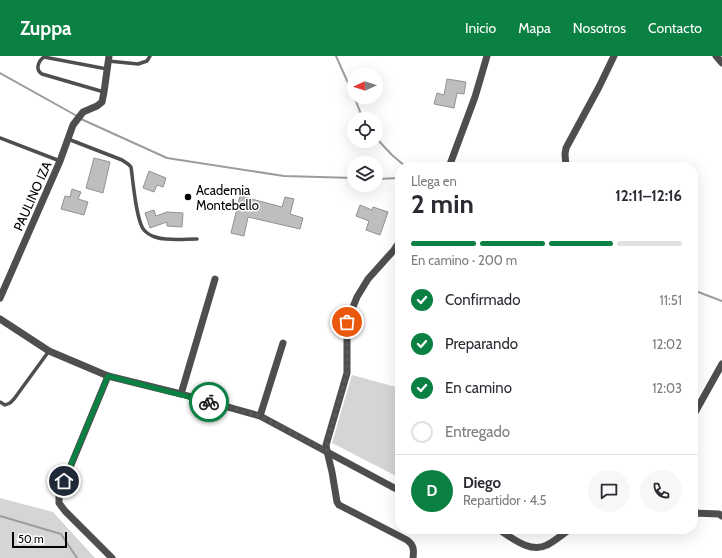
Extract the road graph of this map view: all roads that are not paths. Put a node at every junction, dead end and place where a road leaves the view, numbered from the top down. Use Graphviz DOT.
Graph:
graph roads {
  1 [pos="150,56"];
  2 [pos="486,56"];
  3 [pos="614,56"];
  4 [pos="716,56"];
  5 [pos="108,62"];
  6 [pos="722,63"];
  7 [pos="104,92"];
  8 [pos="0,138"];
  9 [pos="68,139"];
  10 [pos="60,161"];
  11 [pos="451,162"];
  12 [pos="566,162"];
  13 [pos="197,239"];
  14 [pos="395,248"];
  15 [pos="215,279"];
  16 [pos="0,298"];
  17 [pos="0,319"];
  18 [pos="283,343"];
  19 [pos="49,351"];
  20 [pos="722,364"];
  21 [pos="108,376"];
  22 [pos="181,394"];
  23 [pos="0,402"];
  24 [pos="698,407"];
  25 [pos="260,416"];
  26 [pos="327,451"];
  27 [pos="395,488"];
  28 [pos="698,513"];
  29 [pos="722,516"];
  30 [pos="395,534"];
  31 [pos="396,534"];
  32 [pos="506,534"];
  33 [pos="563,534"];
  34 [pos="112,558"];
  35 [pos="413,558"];
  1 -- 5 [label="lane"];
  2 -- 11 [label="street"];
  3 -- 12 [label="street"];
  4 -- 6 [label="street"];
  5 -- 7 [label="street"];
  5 -- 7 [label="lane"];
  7 -- 9 [label="street, PAULINO IZA"];
  8 -- 10 [label="lane"];
  9 -- 10 [label="street, PAULINO IZA"];
  9 -- 13 [label="lane"];
  10 -- 16 [label="street, PAULINO IZA"];
  14 -- 26 [label="street"];
  15 -- 22 [label="street"];
  17 -- 19 [label="street"];
  18 -- 25 [label="street"];
  19 -- 21 [label="street"];
  19 -- 23 [label="lane"];
  20 -- 24 [label="street"];
  21 -- 22 [label="street"];
  21 -- 34 [label="street"];
  22 -- 25 [label="street"];
  25 -- 26 [label="street"];
  26 -- 27 [label="street"];
  26 -- 30 [label="street"];
  28 -- 29 [label="street"];
  31 -- 35 [label="street"];
  32 -- 33 [label="street"];
}
